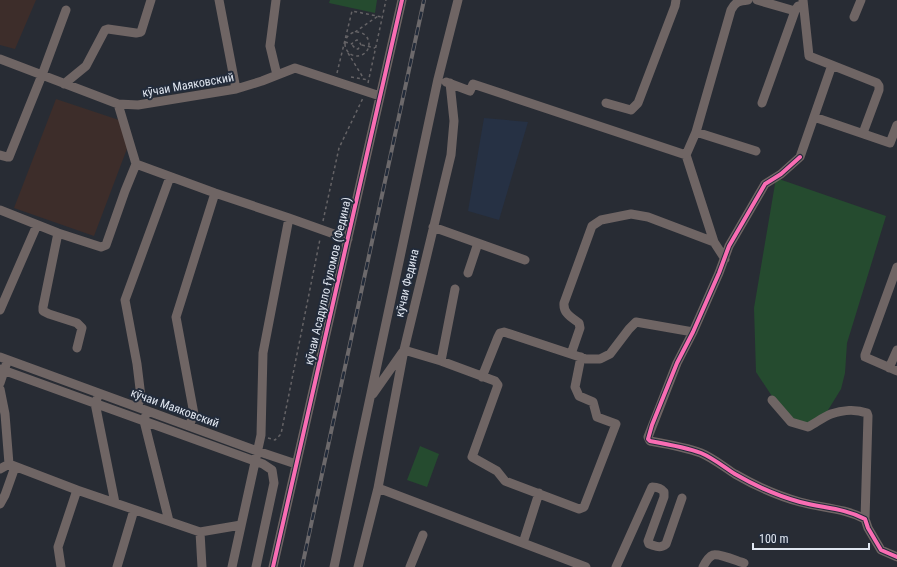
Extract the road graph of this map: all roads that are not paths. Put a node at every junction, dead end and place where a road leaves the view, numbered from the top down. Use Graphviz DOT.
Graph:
graph roads {
  1 [pos="151,0"];
  2 [pos="219,0"];
  3 [pos="402,0"];
  4 [pos="458,0"];
  5 [pos="676,0"];
  6 [pos="748,0"];
  7 [pos="757,0"];
  8 [pos="802,0"];
  9 [pos="861,0"];
  10 [pos="273,1"];
  11 [pos="66,10"];
  12 [pos="795,11"];
  13 [pos="854,17"];
  14 [pos="0,59"];
  15 [pos="832,65"];
  16 [pos="42,75"];
  17 [pos="277,75"];
  18 [pos="438,79"];
  19 [pos="450,83"];
  20 [pos="64,84"];
  21 [pos="236,89"];
  22 [pos="380,96"];
  23 [pos="606,103"];
  24 [pos="762,103"];
  25 [pos="118,104"];
  26 [pos="814,117"];
  27 [pos="897,125"];
  28 [pos="696,132"];
  29 [pos="862,133"];
  30 [pos="756,151"];
  31 [pos="0,155"];
  32 [pos="686,155"];
  33 [pos="136,164"];
  34 [pos="170,177"];
  35 [pos="215,193"];
  36 [pos="0,210"];
  37 [pos="289,218"];
  38 [pos="37,225"];
  39 [pos="433,227"];
  40 [pos="58,233"];
  41 [pos="348,239"];
  42 [pos="714,242"];
  43 [pos="478,243"];
  44 [pos="724,259"];
  45 [pos="525,260"];
  46 [pos="897,268"];
  47 [pos="468,273"];
  48 [pos="455,289"];
  49 [pos="0,310"];
  50 [pos="693,332"];
  51 [pos="77,348"];
  52 [pos="404,350"];
  53 [pos="897,350"];
  54 [pos="571,354"];
  55 [pos="584,358"];
  56 [pos="4,359"];
  57 [pos="441,362"];
  58 [pos="893,369"];
  59 [pos="2,370"];
  60 [pos="482,376"];
  61 [pos="0,383"];
  62 [pos="0,389"];
  63 [pos="99,393"];
  64 [pos="370,399"];
  65 [pos="772,400"];
  66 [pos="95,404"];
  67 [pos="137,408"];
  68 [pos="148,411"];
  69 [pos="144,421"];
  70 [pos="190,426"];
  71 [pos="257,451"];
  72 [pos="255,462"];
  73 [pos="296,464"];
  74 [pos="12,465"];
  75 [pos="0,469"];
  76 [pos="378,488"];
  77 [pos="77,490"];
  78 [pos="539,493"];
  79 [pos="682,498"];
  80 [pos="115,503"];
  81 [pos="0,504"];
  82 [pos="134,510"];
  83 [pos="865,519"];
  84 [pos="169,521"];
  85 [pos="241,524"];
  86 [pos="200,532"];
  87 [pos="423,535"];
  88 [pos="523,543"];
  89 [pos="897,557"];
  90 [pos="744,563"];
  91 [pos="61,567"];
  92 [pos="117,567"];
  93 [pos="202,567"];
  94 [pos="232,567"];
  95 [pos="256,567"];
  96 [pos="273,567"];
  97 [pos="334,567"];
  98 [pos="358,567"];
  99 [pos="410,567"];
  100 [pos="586,567"];
  101 [pos="616,567"];
  102 [pos="703,567"];
  1 -- 20 [label="street"];
  2 -- 21 [label="street"];
  3 -- 22 [label="street, кӯчаи Асадулло Ғуломов (Федина)"];
  4 -- 18 [label="street"];
  5 -- 23 [label="street"];
  6 -- 28 [label="street"];
  7 -- 12 [label="street"];
  8 -- 12 [label="street"];
  8 -- 15 [label="street"];
  9 -- 13 [label="street"];
  10 -- 17 [label="street"];
  11 -- 16 [label="street"];
  12 -- 24 [label="street"];
  14 -- 16 [label="street, кӯчаи Маяковский"];
  15 -- 26 [label="street"];
  15 -- 29 [label="street"];
  16 -- 20 [label="street, кӯчаи Маяковский"];
  16 -- 31 [label="street"];
  17 -- 21 [label="street, кӯчаи Маяковский"];
  17 -- 22 [label="street, кӯчаи Маяковский"];
  18 -- 19 [label="street"];
  18 -- 64 [label="street"];
  19 -- 32 [label="street"];
  19 -- 39 [label="street, кӯчаи Федина"];
  20 -- 25 [label="street, кӯчаи Маяковский"];
  21 -- 25 [label="street, кӯчаи Маяковский"];
  22 -- 41 [label="street, кӯчаи Асадулло Ғуломов (Федина)"];
  25 -- 33 [label="street"];
  26 -- 29 [label="street"];
  26 -- 44 [label="street"];
  27 -- 29 [label="street"];
  28 -- 30 [label="street"];
  28 -- 32 [label="street"];
  32 -- 42 [label="street"];
  33 -- 34 [label="street"];
  33 -- 40 [label="street"];
  34 -- 35 [label="street"];
  34 -- 67 [label="street"];
  35 -- 37 [label="street"];
  35 -- 70 [label="street"];
  36 -- 38 [label="street"];
  37 -- 41 [label="street"];
  37 -- 71 [label="street"];
  38 -- 40 [label="street"];
  38 -- 49 [label="street"];
  39 -- 43 [label="street"];
  39 -- 52 [label="street, кӯчаи Федина"];
  40 -- 51 [label="street"];
  41 -- 73 [label="street, кӯчаи Асадулло Ғуломов (Федина)"];
  42 -- 44 [label="street"];
  42 -- 54 [label="street"];
  43 -- 45 [label="street"];
  43 -- 47 [label="street"];
  44 -- 50 [label="street"];
  46 -- 58 [label="street"];
  48 -- 57 [label="street"];
  50 -- 55 [label="street"];
  50 -- 83 [label="street"];
  52 -- 57 [label="street"];
  52 -- 64 [label="street"];
  52 -- 76 [label="street, кӯчаи Федина"];
  53 -- 58 [label="street"];
  54 -- 55 [label="street"];
  54 -- 60 [label="street"];
  55 -- 78 [label="street"];
  56 -- 59 [label="street"];
  56 -- 63 [label="street, кӯчаи Маяковский"];
  57 -- 60 [label="street"];
  59 -- 61 [label="street"];
  59 -- 66 [label="street"];
  60 -- 78 [label="street"];
  62 -- 74 [label="street"];
  63 -- 66 [label="street"];
  63 -- 67 [label="street, кӯчаи Маяковский"];
  64 -- 97 [label="street"];
  65 -- 83 [label="street"];
  66 -- 69 [label="street"];
  66 -- 80 [label="street"];
  67 -- 68 [label="street, кӯчаи Маяковский"];
  68 -- 69 [label="street"];
  68 -- 70 [label="street, кӯчаи Маяковский"];
  69 -- 72 [label="street"];
  69 -- 84 [label="street"];
  70 -- 71 [label="street, кӯчаи Маяковский"];
  71 -- 72 [label="street"];
  71 -- 73 [label="street, кӯчаи Маяковский"];
  72 -- 85 [label="street"];
  72 -- 95 [label="street"];
  73 -- 96 [label="street, кӯчаи Асадулло Ғуломов (Федина)"];
  74 -- 75 [label="street"];
  74 -- 77 [label="street"];
  74 -- 81 [label="street"];
  76 -- 88 [label="street"];
  76 -- 98 [label="street, кӯчаи Федина"];
  77 -- 80 [label="street"];
  77 -- 91 [label="street"];
  78 -- 88 [label="street"];
  79 -- 101 [label="street"];
  80 -- 82 [label="street"];
  82 -- 84 [label="street"];
  82 -- 92 [label="street"];
  83 -- 89 [label="street"];
  84 -- 86 [label="street"];
  85 -- 86 [label="street"];
  85 -- 94 [label="street"];
  86 -- 93 [label="street"];
  87 -- 99 [label="street"];
  88 -- 100 [label="street"];
  90 -- 102 [label="street"];
}
